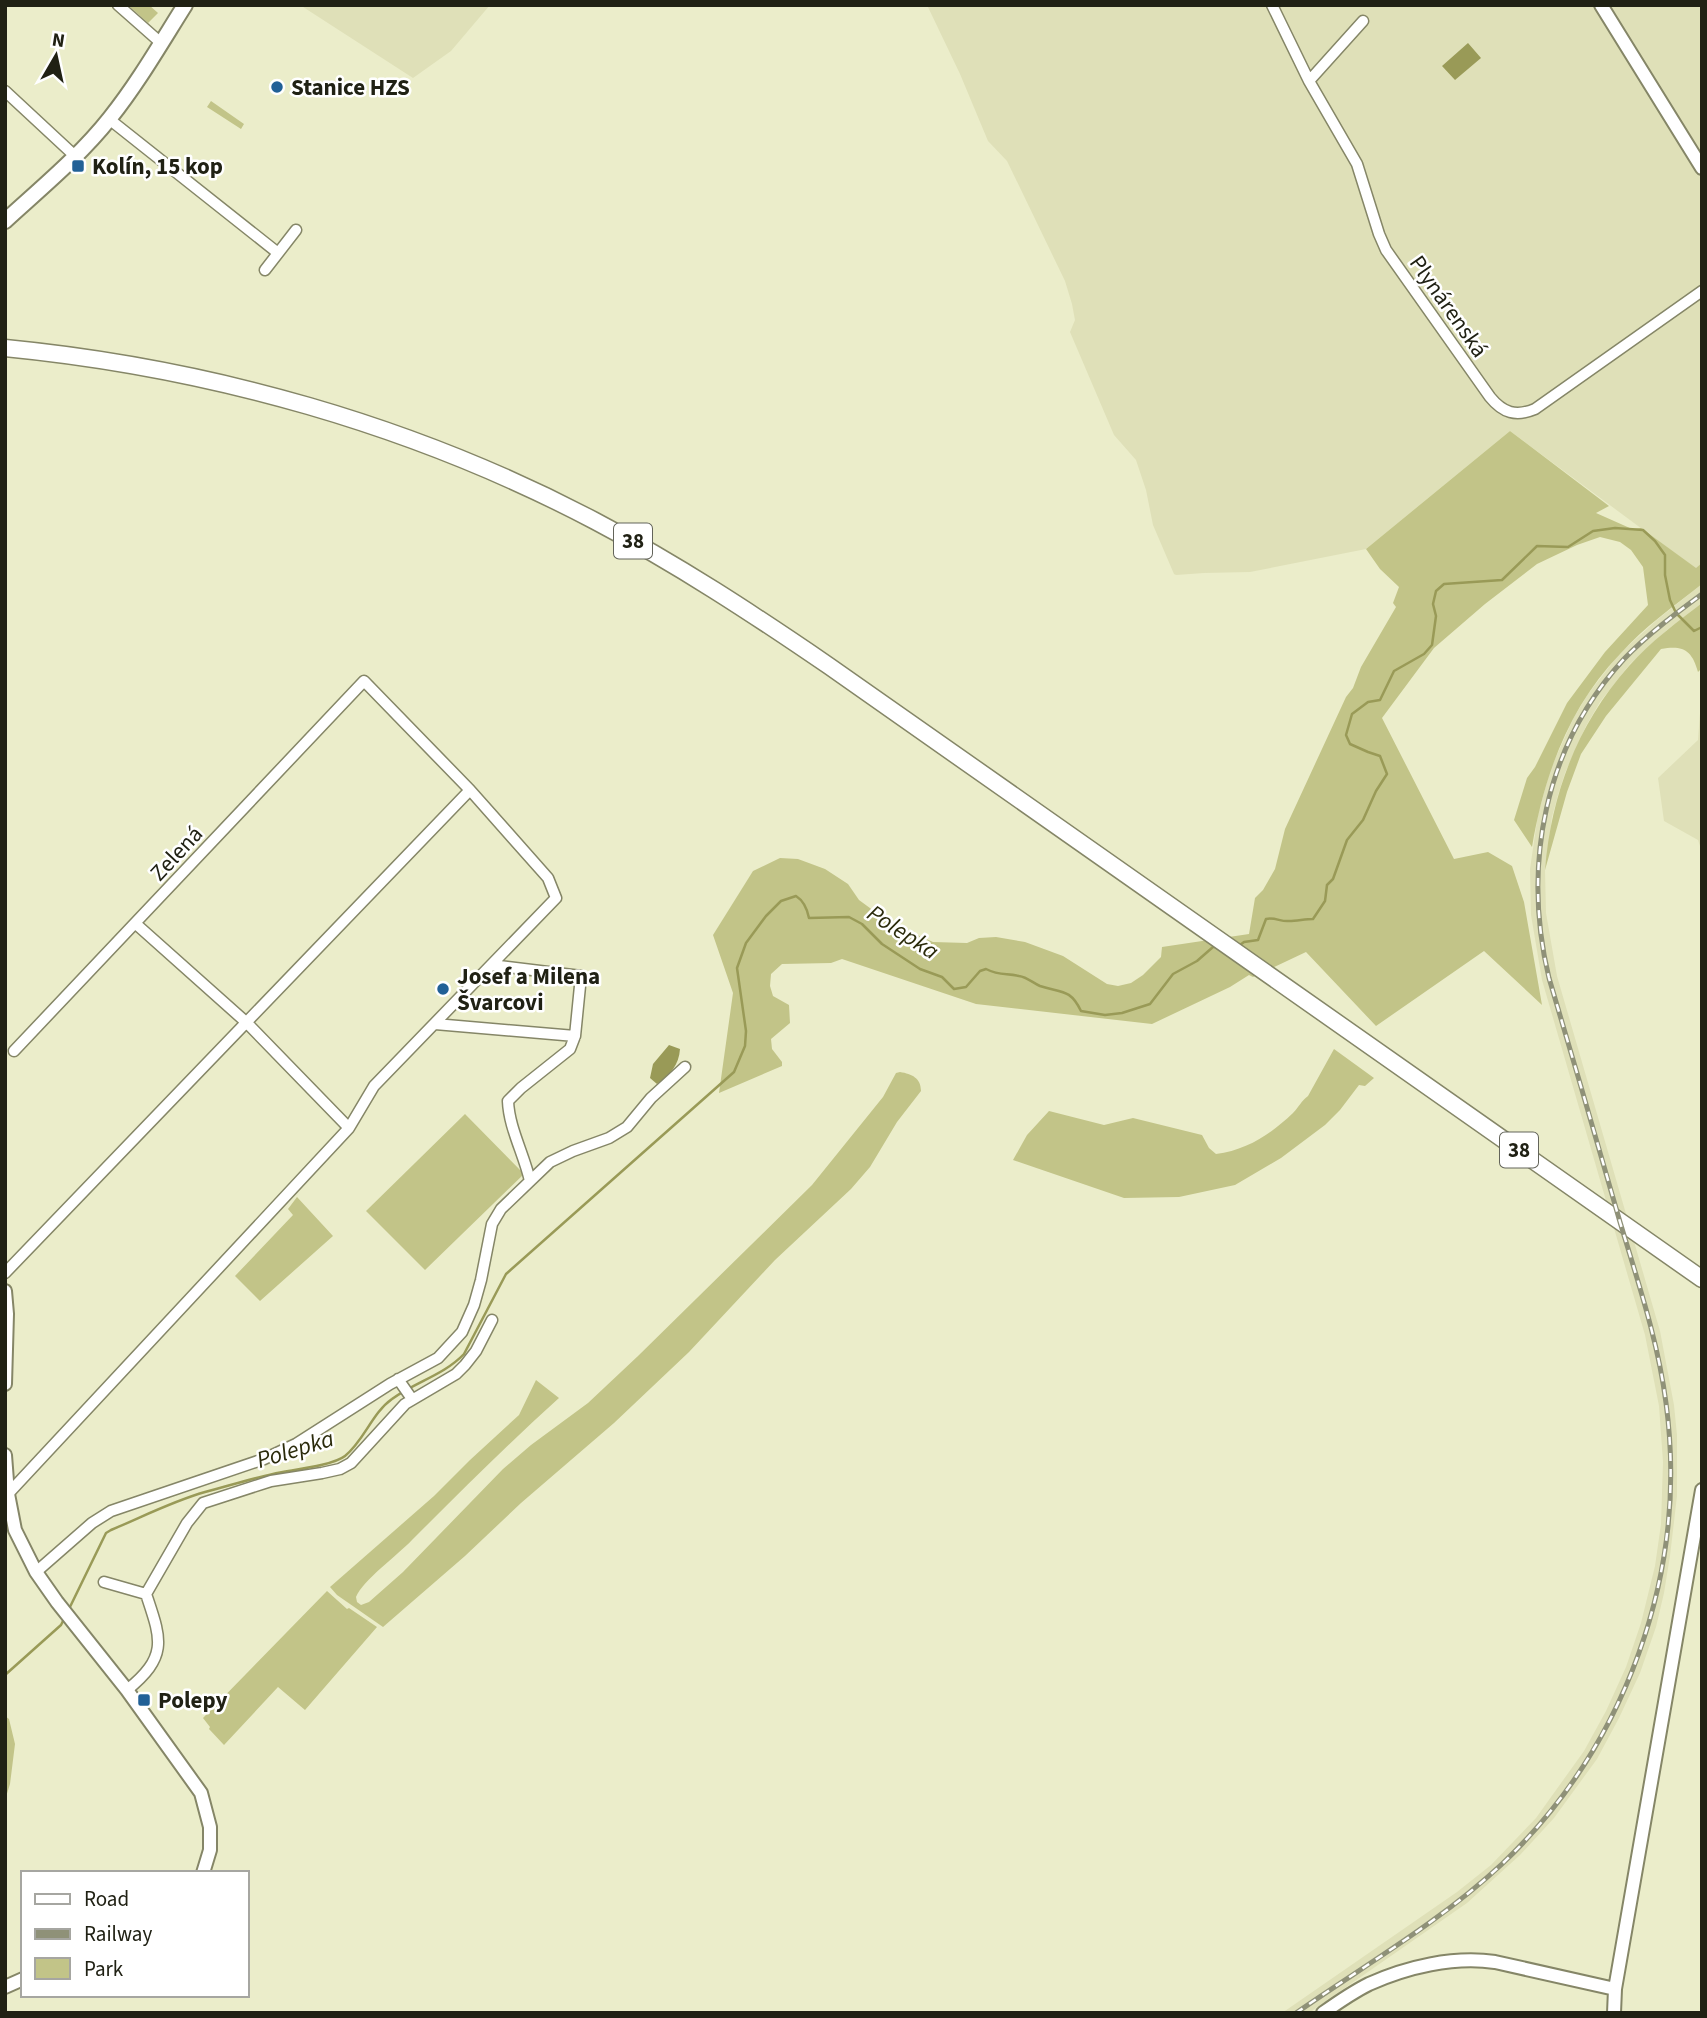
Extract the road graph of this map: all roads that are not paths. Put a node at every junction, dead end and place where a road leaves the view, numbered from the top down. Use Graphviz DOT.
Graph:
graph roads {
  1 [pos="118,5"];
  2 [pos="185,5"];
  3 [pos="1272,5"];
  4 [pos="1601,5"];
  5 [pos="1363,20"];
  6 [pos="161,43"];
  7 [pos="1309,81"];
  8 [pos="5,91"];
  9 [pos="109,119"];
  10 [pos="75,156"];
  11 [pos="1702,168"];
  12 [pos="5,221"];
  13 [pos="296,230"];
  14 [pos="278,253"];
  15 [pos="265,271"];
  16 [pos="1702,291"];
  17 [pos="5,348"];
  18 [pos="470,790"];
  19 [pos="136,923"];
  20 [pos="491,965"];
  21 [pos="247,1023"];
  22 [pos="435,1024"];
  23 [pos="575,1036"];
  24 [pos="15,1051"];
  25 [pos="685,1067"];
  26 [pos="349,1128"];
  27 [pos="530,1181"];
  28 [pos="5,1273"];
  29 [pos="1702,1279"];
  30 [pos="5,1291"];
  31 [pos="492,1320"];
  32 [pos="400,1382"];
  33 [pos="5,1384"];
  34 [pos="410,1397"];
  35 [pos="5,1455"];
  36 [pos="1702,1490"];
  37 [pos="7,1496"];
  38 [pos="36,1572"];
  39 [pos="104,1582"];
  40 [pos="146,1594"];
  41 [pos="127,1690"];
  42 [pos="204,1871"];
  43 [pos="21,1980"];
  44 [pos="5,1987"];
  45 [pos="1615,1989"];
  46 [pos="1326,2012"];
  47 [pos="1614,2013"];
  1 -- 6 [label="street"];
  2 -- 6 [label="main road"];
  3 -- 7 [label="street, Plynárenská"];
  4 -- 11 [label="street"];
  5 -- 7 [label="street"];
  6 -- 9 [label="main road"];
  7 -- 16 [label="street, Plynárenská"];
  8 -- 10 [label="street"];
  9 -- 10 [label="main road"];
  9 -- 14 [label="street"];
  10 -- 12 [label="main road"];
  13 -- 14 [label="street"];
  14 -- 15 [label="street"];
  17 -- 29 [label="main road, 38"];
  18 -- 19 [label="street, Zelená"];
  18 -- 20 [label="street"];
  18 -- 21 [label="street"];
  19 -- 21 [label="street"];
  19 -- 24 [label="street, Zelená"];
  20 -- 22 [label="street"];
  20 -- 23 [label="street"];
  21 -- 26 [label="street"];
  21 -- 28 [label="street"];
  22 -- 23 [label="street"];
  22 -- 26 [label="street"];
  23 -- 27 [label="street"];
  25 -- 27 [label="street"];
  26 -- 37 [label="street"];
  27 -- 32 [label="street"];
  30 -- 33 [label="street"];
  31 -- 34 [label="street"];
  32 -- 34 [label="street"];
  32 -- 38 [label="street"];
  34 -- 40 [label="street"];
  35 -- 37 [label="street"];
  36 -- 45 [label="street"];
  37 -- 38 [label="street"];
  38 -- 41 [label="street"];
  39 -- 40 [label="street"];
  40 -- 41 [label="street"];
  41 -- 42 [label="street"];
  43 -- 44 [label="street"];
  45 -- 46 [label="street"];
  45 -- 47 [label="street"];
}
